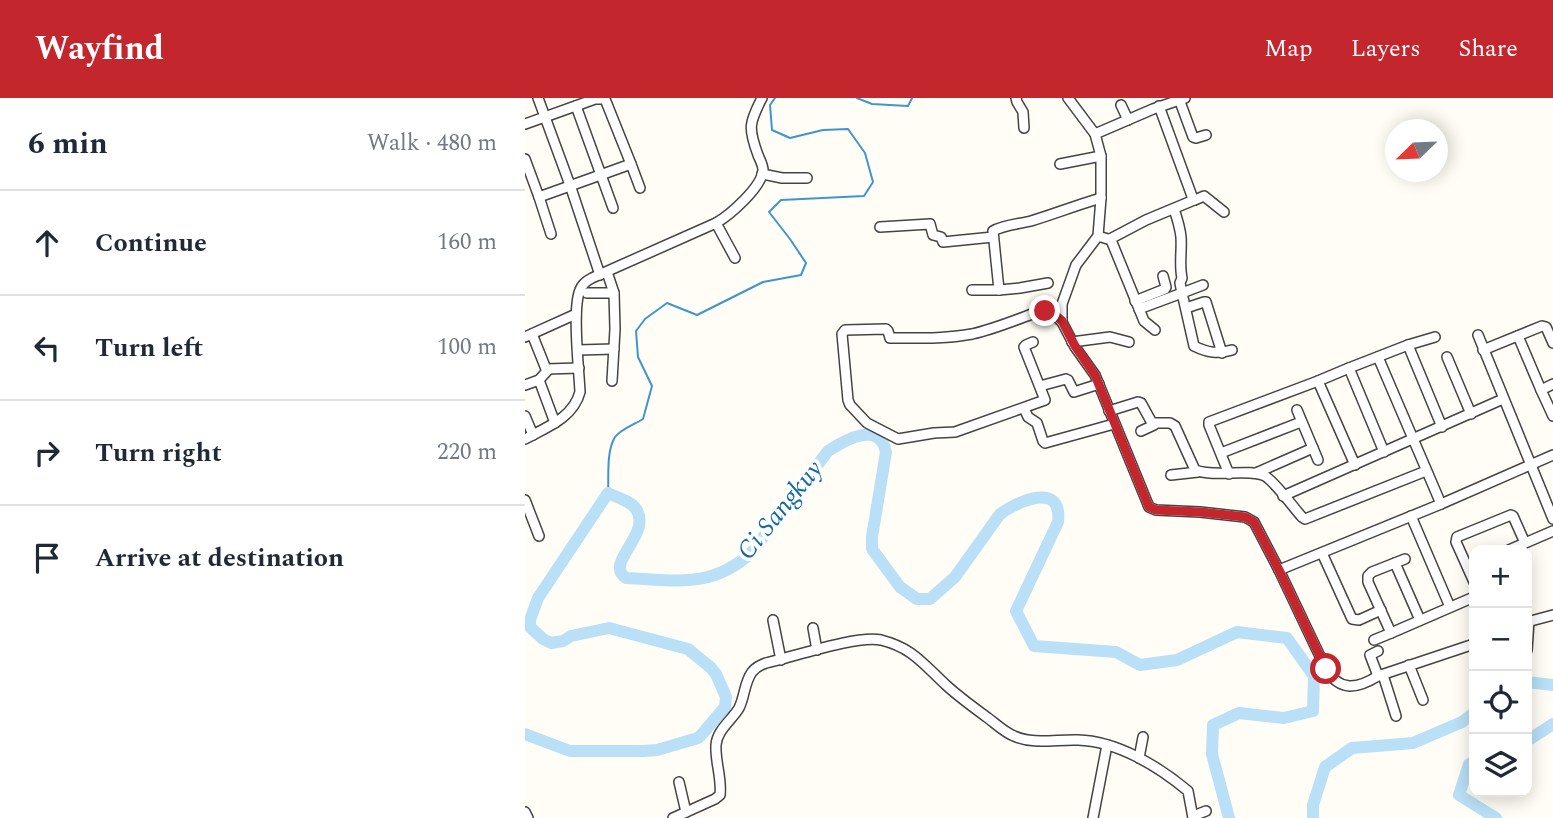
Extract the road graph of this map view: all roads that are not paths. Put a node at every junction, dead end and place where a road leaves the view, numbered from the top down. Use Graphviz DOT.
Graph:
graph roads {
  1 [pos="538,98"];
  2 [pos="762,98"];
  3 [pos="1016,98"];
  4 [pos="1068,98"];
  5 [pos="1176,100"];
  6 [pos="576,106"];
  7 [pos="1121,106"];
  8 [pos="1159,106"];
  9 [pos="544,117"];
  10 [pos="1128,120"];
  11 [pos="525,124"];
  12 [pos="1024,128"];
  13 [pos="1095,134"];
  14 [pos="1206,135"];
  15 [pos="1101,156"];
  16 [pos="525,159"];
  17 [pos="631,164"];
  18 [pos="1060,164"];
  19 [pos="762,174"];
  20 [pos="601,175"];
  21 [pos="807,178"];
  22 [pos="570,185"];
  23 [pos="640,188"];
  24 [pos="539,197"];
  25 [pos="1101,198"];
  26 [pos="1193,200"];
  27 [pos="613,208"];
  28 [pos="1174,208"];
  29 [pos="1224,212"];
  30 [pos="716,223"];
  31 [pos="880,227"];
  32 [pos="551,234"];
  33 [pos="1098,236"];
  34 [pos="993,237"];
  35 [pos="1110,239"];
  36 [pos="735,258"];
  37 [pos="603,274"];
  38 [pos="1163,276"];
  39 [pos="1048,283"];
  40 [pos="1203,285"];
  41 [pos="972,290"];
  42 [pos="999,290"];
  43 [pos="587,293"];
  44 [pos="614,293"];
  45 [pos="1182,293"];
  46 [pos="1137,305"];
  47 [pos="1186,307"];
  48 [pos="576,314"];
  49 [pos="1062,321"];
  50 [pos="1155,330"];
  51 [pos="528,335"];
  52 [pos="1478,335"];
  53 [pos="1518,336"];
  54 [pos="1435,337"];
  55 [pos="1033,342"];
  56 [pos="1072,342"];
  57 [pos="1129,342"];
  58 [pos="1553,343"];
  59 [pos="1408,345"];
  60 [pos="614,349"];
  61 [pos="578,350"];
  62 [pos="1483,351"];
  63 [pos="1378,357"];
  64 [pos="1447,357"];
  65 [pos="579,368"];
  66 [pos="1349,368"];
  67 [pos="548,370"];
  68 [pos="539,380"];
  69 [pos="613,380"];
  70 [pos="1318,381"];
  71 [pos="1099,384"];
  72 [pos="1553,384"];
  73 [pos="525,386"];
  74 [pos="1040,386"];
  75 [pos="1541,390"];
  76 [pos="1503,399"];
  77 [pos="1024,408"];
  78 [pos="1297,410"];
  79 [pos="1108,411"];
  80 [pos="1471,414"];
  81 [pos="525,416"];
  82 [pos="1553,416"];
  83 [pos="1301,422"];
  84 [pos="555,423"];
  85 [pos="1114,424"];
  86 [pos="1154,425"];
  87 [pos="1442,426"];
  88 [pos="1141,431"];
  89 [pos="529,437"];
  90 [pos="1412,440"];
  91 [pos="1313,448"];
  92 [pos="1384,452"];
  93 [pos="1221,453"];
  94 [pos="1553,455"];
  95 [pos="1318,460"];
  96 [pos="1355,465"];
  97 [pos="1530,465"];
  98 [pos="1426,471"];
  99 [pos="1198,472"];
  100 [pos="1229,474"];
  101 [pos="1255,474"];
  102 [pos="1171,475"];
  103 [pos="1283,496"];
  104 [pos="525,500"];
  105 [pos="1441,504"];
  106 [pos="1411,516"];
  107 [pos="1553,519"];
  108 [pos="1553,531"];
  109 [pos="539,536"];
  110 [pos="1525,543"];
  111 [pos="1520,545"];
  112 [pos="1322,553"];
  113 [pos="1405,559"];
  114 [pos="1395,563"];
  115 [pos="1279,570"];
  116 [pos="1469,571"];
  117 [pos="1469,599"];
  118 [pos="1450,607"];
  119 [pos="1381,610"];
  120 [pos="1553,615"];
  121 [pos="1352,619"];
  122 [pos="773,620"];
  123 [pos="1420,620"];
  124 [pos="1532,621"];
  125 [pos="1341,625"];
  126 [pos="813,628"];
  127 [pos="1391,633"];
  128 [pos="1374,640"];
  129 [pos="1469,646"];
  130 [pos="817,650"];
  131 [pos="1378,651"];
  132 [pos="781,660"];
  133 [pos="1409,665"];
  134 [pos="1380,675"];
  135 [pos="1423,700"];
  136 [pos="1396,716"];
  137 [pos="1143,737"];
  138 [pos="1107,745"];
  139 [pos="1139,758"];
  140 [pos="679,782"];
  141 [pos="1206,811"];
  142 [pos="525,812"];
  143 [pos="686,812"];
  144 [pos="1193,817"];
  145 [pos="528,818"];
  146 [pos="673,818"];
  147 [pos="1093,818"];
  1 -- 9 [label="street"];
  2 -- 19 [label="street"];
  3 -- 12 [label="street"];
  4 -- 13 [label="street"];
  5 -- 8 [label="street"];
  5 -- 14 [label="street"];
  6 -- 9 [label="street"];
  6 -- 17 [label="street"];
  6 -- 20 [label="street"];
  7 -- 10 [label="street"];
  8 -- 10 [label="street"];
  8 -- 26 [label="street"];
  9 -- 11 [label="street"];
  9 -- 22 [label="street"];
  10 -- 13 [label="street"];
  13 -- 15 [label="street"];
  15 -- 18 [label="street"];
  15 -- 25 [label="street"];
  16 -- 24 [label="street"];
  17 -- 20 [label="street"];
  17 -- 23 [label="street"];
  19 -- 21 [label="street"];
  19 -- 30 [label="street"];
  20 -- 22 [label="street"];
  20 -- 27 [label="street"];
  22 -- 24 [label="street"];
  22 -- 37 [label="street"];
  24 -- 32 [label="street"];
  25 -- 33 [label="street"];
  25 -- 34 [label="street"];
  26 -- 28 [label="street"];
  26 -- 29 [label="street"];
  28 -- 35 [label="street"];
  28 -- 45 [label="street"];
  30 -- 36 [label="street"];
  30 -- 37 [label="street"];
  31 -- 34 [label="street"];
  33 -- 35 [label="street"];
  33 -- 49 [label="street"];
  34 -- 42 [label="street"];
  35 -- 46 [label="street"];
  37 -- 44 [label="street"];
  37 -- 48 [label="street"];
  38 -- 46 [label="street"];
  39 -- 42 [label="street"];
  40 -- 45 [label="street"];
  41 -- 42 [label="street"];
  43 -- 44 [label="street"];
  44 -- 60 [label="street"];
  45 -- 46 [label="street"];
  45 -- 47 [label="street"];
  46 -- 50 [label="street"];
  47 -- 47 [label="street"];
  48 -- 51 [label="street"];
  48 -- 61 [label="street"];
  49 -- 56 [label="street"];
  49 -- 77 [label="street"];
  51 -- 67 [label="street"];
  52 -- 62 [label="street"];
  53 -- 58 [label="street"];
  53 -- 62 [label="street"];
  53 -- 75 [label="street"];
  54 -- 59 [label="street"];
  55 -- 74 [label="street"];
  56 -- 57 [label="street"];
  56 -- 71 [label="street"];
  59 -- 63 [label="street"];
  59 -- 87 [label="street"];
  60 -- 61 [label="street"];
  60 -- 69 [label="street"];
  61 -- 65 [label="street"];
  62 -- 76 [label="street"];
  63 -- 66 [label="street"];
  63 -- 90 [label="street"];
  64 -- 80 [label="street"];
  65 -- 67 [label="street"];
  65 -- 84 [label="street"];
  66 -- 70 [label="street"];
  66 -- 92 [label="street"];
  67 -- 68 [label="street"];
  68 -- 73 [label="street"];
  68 -- 84 [label="street"];
  70 -- 93 [label="street"];
  70 -- 96 [label="street"];
  71 -- 74 [label="street"];
  71 -- 79 [label="street"];
  72 -- 75 [label="street"];
  74 -- 77 [label="street"];
  75 -- 82 [label="street"];
  76 -- 80 [label="street"];
  76 -- 97 [label="street"];
  77 -- 85 [label="street"];
  78 -- 83 [label="street"];
  79 -- 85 [label="street"];
  79 -- 86 [label="street"];
  80 -- 87 [label="street"];
  81 -- 89 [label="street"];
  83 -- 91 [label="street"];
  83 -- 93 [label="street"];
  84 -- 89 [label="street"];
  85 -- 115 [label="street"];
  86 -- 88 [label="street"];
  86 -- 99 [label="street"];
  87 -- 90 [label="street"];
  90 -- 92 [label="street"];
  90 -- 98 [label="street"];
  91 -- 95 [label="street"];
  91 -- 101 [label="street"];
  92 -- 96 [label="street"];
  93 -- 100 [label="street"];
  94 -- 97 [label="street"];
  96 -- 103 [label="street"];
  97 -- 105 [label="street"];
  97 -- 107 [label="street"];
  98 -- 103 [label="street"];
  98 -- 105 [label="street"];
  99 -- 100 [label="street"];
  99 -- 102 [label="street"];
  100 -- 101 [label="street"];
  101 -- 103 [label="street"];
  104 -- 109 [label="street"];
  105 -- 106 [label="street"];
  106 -- 112 [label="street"];
  106 -- 118 [label="street"];
  108 -- 110 [label="street"];
  110 -- 111 [label="street"];
  110 -- 116 [label="street"];
  112 -- 115 [label="street"];
  112 -- 121 [label="street"];
  113 -- 114 [label="street"];
  114 -- 119 [label="street"];
  114 -- 123 [label="street"];
  115 -- 134 [label="street"];
  117 -- 118 [label="street"];
  118 -- 123 [label="street"];
  119 -- 121 [label="street"];
  119 -- 127 [label="street"];
  120 -- 124 [label="street"];
  121 -- 125 [label="street"];
  122 -- 132 [label="street"];
  123 -- 127 [label="street"];
  126 -- 130 [label="street"];
  127 -- 128 [label="street"];
  129 -- 133 [label="street"];
  130 -- 132 [label="street"];
  130 -- 138 [label="street"];
  131 -- 134 [label="street"];
  132 -- 143 [label="street"];
  133 -- 134 [label="street"];
  133 -- 135 [label="street"];
  134 -- 136 [label="street"];
  137 -- 139 [label="street"];
  138 -- 139 [label="street"];
  138 -- 147 [label="street"];
  139 -- 144 [label="street"];
  140 -- 143 [label="street"];
  141 -- 144 [label="street"];
  142 -- 145 [label="street"];
  143 -- 146 [label="street"];
}
